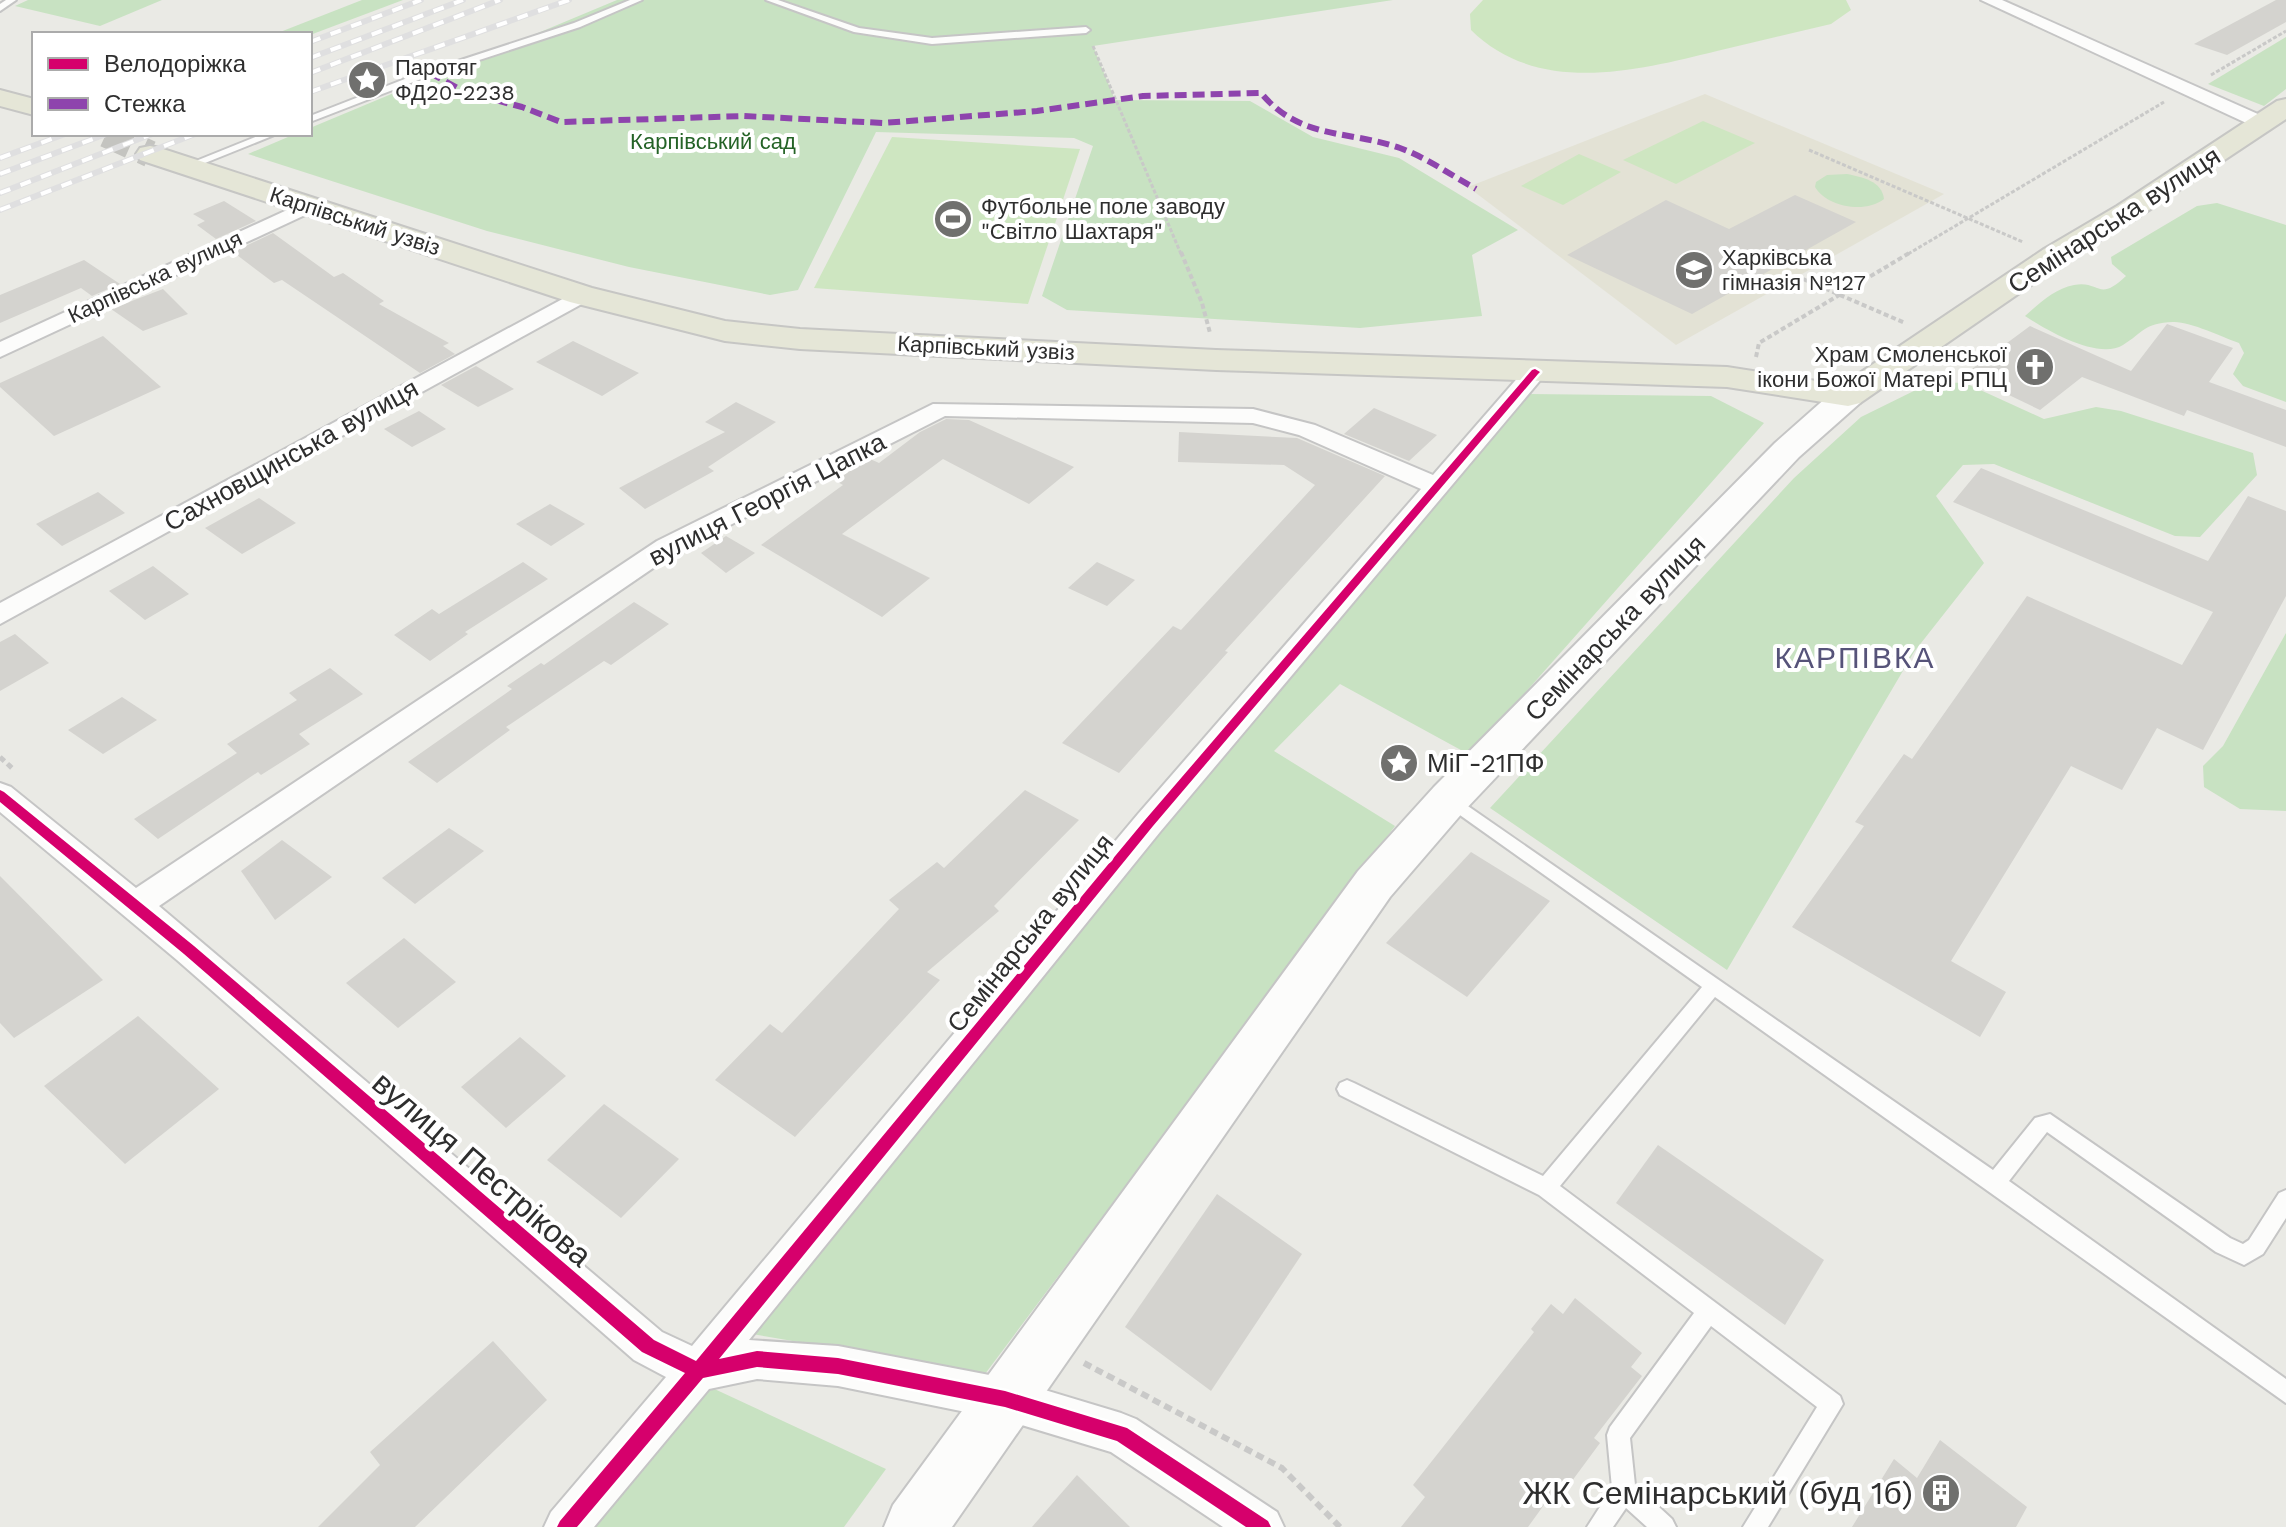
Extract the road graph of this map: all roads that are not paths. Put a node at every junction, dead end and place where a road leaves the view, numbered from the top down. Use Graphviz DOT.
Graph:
graph roads {
  1 [pos="12,0"];
  2 [pos="638,0"];
  3 [pos="770,0"];
  4 [pos="1989,0"];
  5 [pos="0,8"];
  6 [pos="1086,30"];
  7 [pos="0,98"];
  8 [pos="32,106"];
  9 [pos="2274,115"];
  10 [pos="312,118"];
  11 [pos="267,136"];
  12 [pos="150,154"];
  13 [pos="186,167"];
  14 [pos="311,205"];
  15 [pos="581,295"];
  16 [pos="0,350"];
  17 [pos="1535,372"];
  18 [pos="1848,396"];
  19 [pos="1437,486"];
  20 [pos="0,615"];
  21 [pos="0,795"];
  22 [pos="1449,799"];
  23 [pos="134,906"];
  24 [pos="1714,985"];
  25 [pos="1347,1089"];
  26 [pos="1995,1183"];
  27 [pos="1546,1188"];
  28 [pos="2286,1200"];
  29 [pos="1709,1311"];
  30 [pos="698,1371"];
  31 [pos="2286,1392"];
  32 [pos="1005,1399"];
  33 [pos="1624,1491"];
  34 [pos="566,1527"];
  35 [pos="915,1527"];
  36 [pos="1262,1527"];
  37 [pos="1599,1527"];
  38 [pos="1664,1527"];
  39 [pos="1755,1527"];
  1 -- 5 [label="lane"];
  2 -- 10 [label="lane"];
  3 -- 6 [label="lane"];
  4 -- 9 [label="street"];
  7 -- 8 [label="main road"];
  9 -- 18 [label="main road, Семінарська вулиця"];
  11 -- 13 [label="lane"];
  12 -- 13 [label="main road, Карпівський узвіз"];
  13 -- 14 [label="main road, Карпівський узвіз"];
  14 -- 15 [label="main road, Карпівський узвіз"];
  14 -- 16 [label="street, Карпівська вулиця"];
  15 -- 17 [label="main road, Карпівський узвіз"];
  15 -- 20 [label="street, Сахновщинська вулиця"];
  17 -- 18 [label="main road, Карпівський узвіз"];
  17 -- 19 [label="street, Семінарська вулиця"];
  18 -- 22 [label="main road, Семінарська вулиця"];
  19 -- 23 [label="street, вулиця Георгія Цапка"];
  19 -- 30 [label="street, Семінарська вулиця"];
  21 -- 23 [label="street, вулиця Пестрікова"];
  22 -- 24 [label="lane"];
  22 -- 32 [label="main road, Семінарська вулиця"];
  23 -- 30 [label="street, вулиця Пестрікова"];
  24 -- 26 [label="lane"];
  24 -- 27 [label="lane"];
  25 -- 27 [label="lane"];
  26 -- 28 [label="lane"];
  26 -- 31 [label="lane"];
  27 -- 29 [label="lane"];
  29 -- 33 [label="lane"];
  29 -- 39 [label="lane"];
  30 -- 32 [label="street"];
  30 -- 34 [label="street, Семінарська вулиця"];
  32 -- 35 [label="main road, Семінарська вулиця"];
  32 -- 36 [label="street"];
  33 -- 37 [label="lane"];
  33 -- 38 [label="lane"];
}
